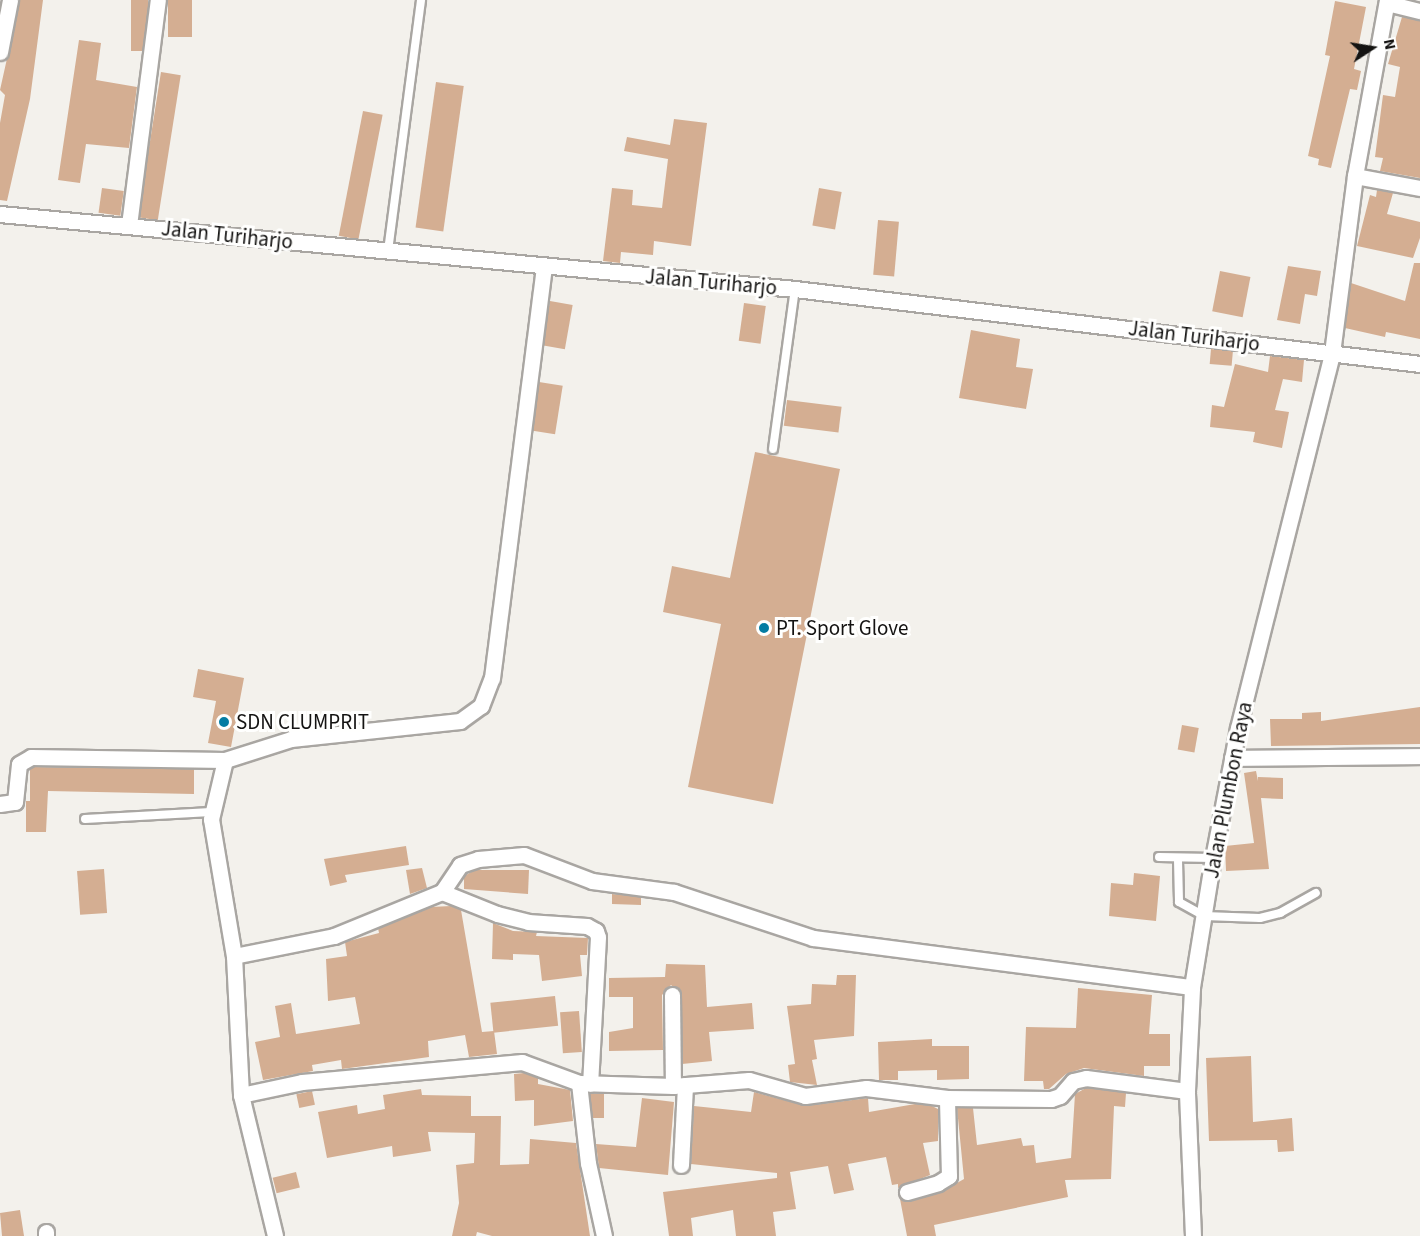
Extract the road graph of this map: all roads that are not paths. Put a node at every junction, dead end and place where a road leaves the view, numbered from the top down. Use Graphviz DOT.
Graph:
graph roads {
  1 [pos="10,0"];
  2 [pos="158,0"];
  3 [pos="421,0"];
  4 [pos="1387,1"];
  5 [pos="1420,11"];
  6 [pos="0,52"];
  7 [pos="1355,176"];
  8 [pos="1420,188"];
  9 [pos="0,214"];
  10 [pos="129,225"];
  11 [pos="388,251"];
  12 [pos="544,268"];
  13 [pos="795,289"];
  14 [pos="1332,353"];
  15 [pos="1420,364"];
  16 [pos="773,449"];
  17 [pos="1420,756"];
  18 [pos="1232,758"];
  19 [pos="225,760"];
  20 [pos="0,804"];
  21 [pos="211,812"];
  22 [pos="85,819"];
  23 [pos="1159,857"];
  24 [pos="1213,858"];
  25 [pos="1178,860"];
  26 [pos="442,892"];
  27 [pos="1316,893"];
  28 [pos="1204,916"];
  29 [pos="234,956"];
  30 [pos="1192,987"];
  31 [pos="672,995"];
  32 [pos="584,1084"];
  33 [pos="679,1085"];
  34 [pos="1188,1091"];
  35 [pos="241,1095"];
  36 [pos="947,1098"];
  37 [pos="681,1165"];
  38 [pos="907,1192"];
  39 [pos="275,1236"];
  40 [pos="604,1236"];
  41 [pos="1193,1236"];
  1 -- 6 [label="street"];
  2 -- 10 [label="street"];
  3 -- 11 [label="lane"];
  4 -- 5 [label="street"];
  4 -- 7 [label="street, Jalan Plumbon Raya"];
  7 -- 8 [label="street"];
  7 -- 14 [label="street, Jalan Plumbon Raya"];
  9 -- 10 [label="street, Jalan Turiharjo"];
  10 -- 11 [label="street, Jalan Turiharjo"];
  11 -- 12 [label="street, Jalan Turiharjo"];
  12 -- 13 [label="street, Jalan Turiharjo"];
  12 -- 19 [label="street"];
  13 -- 14 [label="street, Jalan Turiharjo"];
  13 -- 16 [label="lane"];
  14 -- 15 [label="street, Jalan Turiharjo"];
  14 -- 18 [label="street, Jalan Plumbon Raya"];
  17 -- 18 [label="street"];
  18 -- 24 [label="street, Jalan Plumbon Raya"];
  19 -- 20 [label="street"];
  19 -- 21 [label="street"];
  21 -- 22 [label="lane"];
  21 -- 29 [label="street"];
  23 -- 25 [label="lane"];
  24 -- 25 [label="lane"];
  24 -- 28 [label="street, Jalan Plumbon Raya"];
  25 -- 28 [label="lane"];
  26 -- 29 [label="street"];
  26 -- 30 [label="street"];
  26 -- 32 [label="street"];
  27 -- 28 [label="lane"];
  28 -- 30 [label="street, Jalan Plumbon Raya"];
  29 -- 35 [label="street"];
  30 -- 34 [label="street, Jalan Plumbon Raya"];
  31 -- 33 [label="street"];
  32 -- 33 [label="street"];
  32 -- 35 [label="street"];
  32 -- 40 [label="street"];
  33 -- 36 [label="street"];
  33 -- 37 [label="street"];
  34 -- 36 [label="street"];
  34 -- 41 [label="street, Jalan Plumbon Raya"];
  35 -- 39 [label="street"];
  36 -- 38 [label="street"];
}
